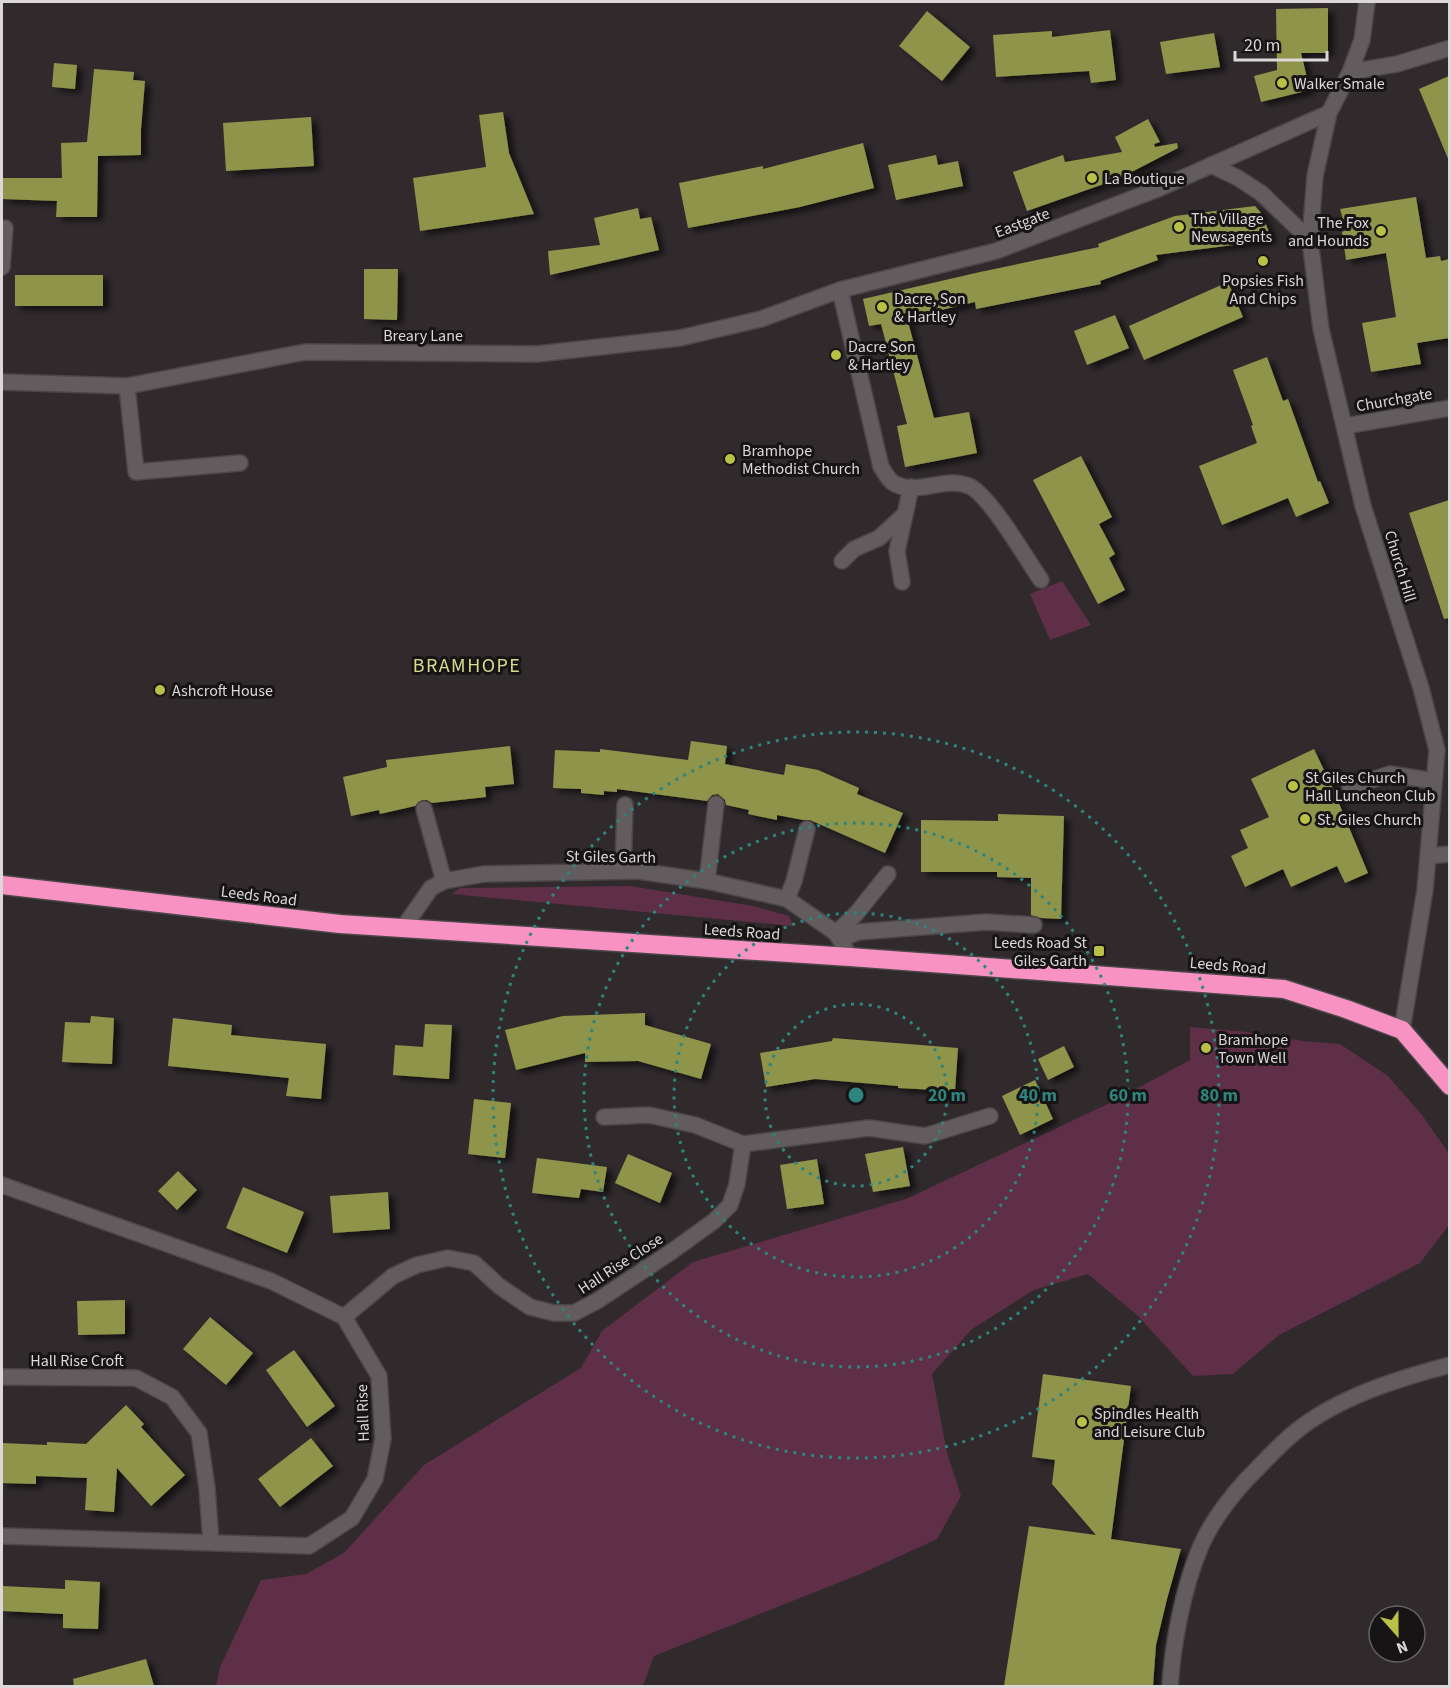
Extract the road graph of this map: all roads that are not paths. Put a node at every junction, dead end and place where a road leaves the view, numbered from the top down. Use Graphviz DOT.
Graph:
graph roads {
  1 [pos="1367,2"];
  2 [pos="1449,48"];
  3 [pos="1350,72"];
  4 [pos="1329,113"];
  5 [pos="1210,165"];
  6 [pos="5,228"];
  7 [pos="1310,240"];
  8 [pos="2,267"];
  9 [pos="840,291"];
  10 [pos="2,382"];
  11 [pos="127,386"];
  12 [pos="1449,408"];
  13 [pos="1345,426"];
  14 [pos="240,463"];
  15 [pos="911,487"];
  16 [pos="903,516"];
  17 [pos="842,561"];
  18 [pos="1041,580"];
  19 [pos="902,582"];
  20 [pos="1434,781"];
  21 [pos="1350,787"];
  22 [pos="716,804"];
  23 [pos="625,805"];
  24 [pos="424,809"];
  25 [pos="807,830"];
  26 [pos="1449,854"];
  27 [pos="1428,856"];
  28 [pos="623,871"];
  29 [pos="888,874"];
  30 [pos="444,880"];
  31 [pos="707,881"];
  32 [pos="2,885"];
  33 [pos="787,899"];
  34 [pos="1034,925"];
  35 [pos="403,928"];
  36 [pos="838,936"];
  37 [pos="850,957"];
  38 [pos="1402,1030"];
  39 [pos="1449,1086"];
  40 [pos="990,1116"];
  41 [pos="604,1117"];
  42 [pos="743,1144"];
  43 [pos="2,1185"];
  44 [pos="344,1317"];
  45 [pos="1449,1365"];
  46 [pos="2,1377"];
  47 [pos="2,1536"];
  48 [pos="211,1542"];
  49 [pos="1170,1686"];
  1 -- 3 [label="street, Church Hill"];
  2 -- 3 [label="street"];
  3 -- 4 [label="street, Church Hill"];
  4 -- 5 [label="street, Eastgate"];
  4 -- 7 [label="street, Church Hill"];
  5 -- 7 [label="street"];
  5 -- 9 [label="street, Eastgate"];
  6 -- 8 [label="street"];
  7 -- 13 [label="street, Church Hill"];
  9 -- 11 [label="street, Breary Lane"];
  9 -- 15 [label="street"];
  10 -- 11 [label="street, Breary Lane"];
  11 -- 14 [label="street"];
  12 -- 13 [label="street, Churchgate"];
  13 -- 20 [label="street, Church Hill"];
  15 -- 16 [label="street"];
  15 -- 18 [label="street"];
  16 -- 17 [label="street"];
  16 -- 19 [label="street"];
  20 -- 21 [label="street"];
  20 -- 27 [label="street, Church Hill"];
  22 -- 31 [label="street"];
  23 -- 28 [label="street"];
  24 -- 30 [label="street"];
  25 -- 33 [label="street"];
  26 -- 27 [label="street"];
  27 -- 38 [label="street, Church Hill"];
  28 -- 30 [label="street, St Giles Garth"];
  28 -- 31 [label="street, St Giles Garth"];
  29 -- 36 [label="street"];
  30 -- 35 [label="street"];
  31 -- 33 [label="street, St Giles Garth"];
  32 -- 35 [label="highway, Leeds Road"];
  33 -- 36 [label="street, St Giles Garth"];
  34 -- 36 [label="street"];
  35 -- 37 [label="highway, Leeds Road"];
  36 -- 37 [label="street, St Giles Garth"];
  37 -- 38 [label="highway, Leeds Road"];
  38 -- 39 [label="highway, Leeds Road"];
  40 -- 42 [label="street"];
  41 -- 42 [label="street"];
  42 -- 44 [label="street, Hall Rise Close"];
  43 -- 44 [label="street"];
  44 -- 48 [label="street, Hall Rise"];
  45 -- 49 [label="street"];
  46 -- 48 [label="street, Hall Rise Croft"];
  47 -- 48 [label="street, Hall Rise"];
}
